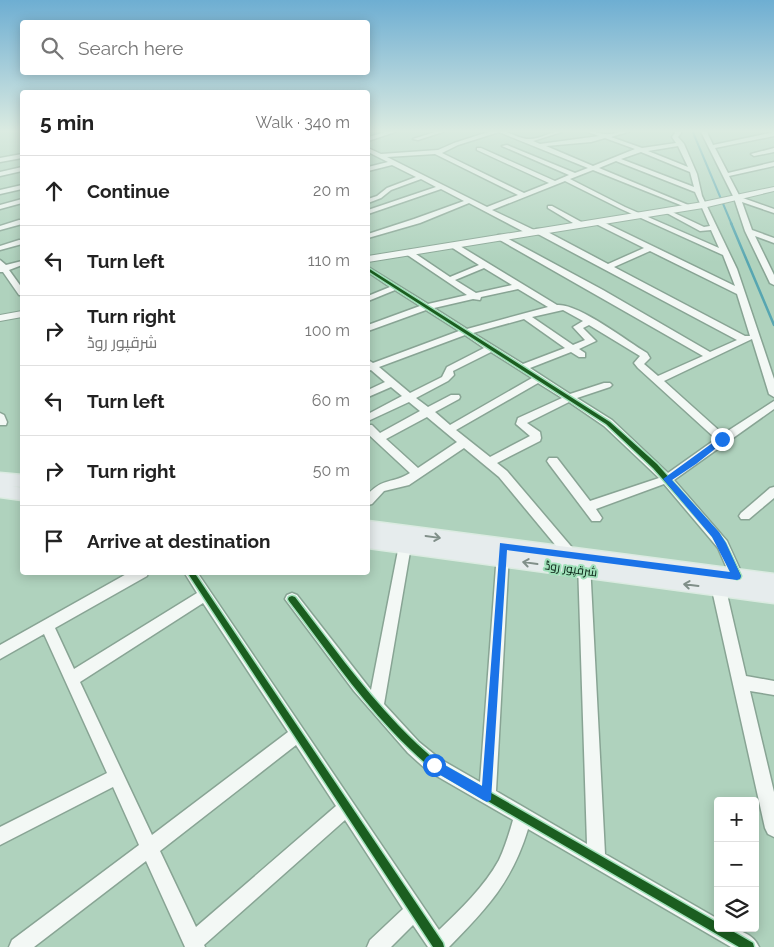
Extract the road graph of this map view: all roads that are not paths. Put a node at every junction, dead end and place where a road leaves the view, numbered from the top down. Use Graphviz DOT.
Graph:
graph roads {
  1 [pos="416,174"];
  2 [pos="479,174"];
  3 [pos="536,174"];
  4 [pos="571,174"];
  5 [pos="579,174"];
  6 [pos="612,174"];
  7 [pos="655,174"];
  8 [pos="693,174"];
  9 [pos="730,174"];
  10 [pos="726,175"];
  11 [pos="575,176"];
  12 [pos="422,177"];
  13 [pos="565,179"];
  14 [pos="556,183"];
  15 [pos="442,187"];
  16 [pos="20,188"];
  17 [pos="696,190"];
  18 [pos="773,190"];
  19 [pos="0,192"];
  20 [pos="523,196"];
  21 [pos="736,198"];
  22 [pos="370,200"];
  23 [pos="469,201"];
  24 [pos="20,202"];
  25 [pos="705,205"];
  26 [pos="0,207"];
  27 [pos="550,207"];
  28 [pos="690,208"];
  29 [pos="486,210"];
  30 [pos="370,211"];
  31 [pos="666,211"];
  32 [pos="774,211"];
  33 [pos="640,215"];
  34 [pos="596,222"];
  35 [pos="20,223"];
  36 [pos="581,224"];
  37 [pos="0,228"];
  38 [pos="715,228"];
  39 [pos="749,231"];
  40 [pos="535,232"];
  41 [pos="370,235"];
  42 [pos="501,237"];
  43 [pos="774,242"];
  44 [pos="20,243"];
  45 [pos="452,245"];
  46 [pos="0,248"];
  47 [pos="650,248"];
  48 [pos="407,252"];
  49 [pos="727,254"];
  50 [pos="370,259"];
  51 [pos="20,263"];
  52 [pos="486,265"];
  53 [pos="2,267"];
  54 [pos="608,267"];
  55 [pos="370,270"];
  56 [pos="449,280"];
  57 [pos="774,283"];
  58 [pos="519,286"];
  59 [pos="396,287"];
  60 [pos="20,288"];
  61 [pos="740,292"];
  62 [pos="370,298"];
  63 [pos="476,298"];
  64 [pos="426,307"];
  65 [pos="555,308"];
  66 [pos="20,314"];
  67 [pos="525,316"];
  68 [pos="0,318"];
  69 [pos="590,321"];
  70 [pos="370,327"];
  71 [pos="465,332"];
  72 [pos="754,338"];
  73 [pos="743,339"];
  74 [pos="489,348"];
  75 [pos="574,349"];
  76 [pos="582,356"];
  77 [pos="710,356"];
  78 [pos="370,366"];
  79 [pos="370,367"];
  80 [pos="522,368"];
  81 [pos="538,379"];
  82 [pos="656,381"];
  83 [pos="392,382"];
  84 [pos="607,385"];
  85 [pos="370,393"];
  86 [pos="774,394"];
  87 [pos="410,397"];
  88 [pos="456,397"];
  89 [pos="569,399"];
  90 [pos="774,404"];
  91 [pos="428,412"];
  92 [pos="370,417"];
  93 [pos="370,430"];
  94 [pos="450,430"];
  95 [pos="379,438"];
  96 [pos="722,439"];
  97 [pos="466,442"];
  98 [pos="552,461"];
  99 [pos="490,462"];
  100 [pos="418,474"];
  101 [pos="0,478"];
  102 [pos="667,479"];
  103 [pos="20,482"];
  104 [pos="0,491"];
  105 [pos="774,492"];
  106 [pos="20,494"];
  107 [pos="370,499"];
  108 [pos="588,507"];
  109 [pos="745,516"];
  110 [pos="596,518"];
  111 [pos="370,529"];
  112 [pos="406,540"];
  113 [pos="370,541"];
  114 [pos="503,553"];
  115 [pos="579,561"];
  116 [pos="137,575"];
  117 [pos="192,575"];
  118 [pos="737,576"];
  119 [pos="717,581"];
  120 [pos="774,582"];
  121 [pos="205,595"];
  122 [pos="774,596"];
  123 [pos="292,599"];
  124 [pos="47,626"];
  125 [pos="0,652"];
  126 [pos="72,679"];
  127 [pos="740,682"];
  128 [pos="774,688"];
  129 [pos="376,705"];
  130 [pos="297,735"];
  131 [pos="116,777"];
  132 [pos="487,796"];
  133 [pos="346,808"];
  134 [pos="523,816"];
  135 [pos="774,828"];
  136 [pos="0,836"];
  137 [pos="149,849"];
  138 [pos="596,859"];
  139 [pos="414,910"];
  140 [pos="194,944"];
  141 [pos="438,946"];
  142 [pos="19,947"];
  143 [pos="377,947"];
  144 [pos="749,947"];
  1 -- 12 [label="street"];
  2 -- 20 [label="street"];
  3 -- 14 [label="street"];
  4 -- 11 [label="street"];
  5 -- 11 [label="street"];
  6 -- 28 [label="street"];
  7 -- 17 [label="street"];
  8 -- 17 [label="street"];
  9 -- 10 [label="street"];
  10 -- 21 [label="street"];
  11 -- 13 [label="street"];
  12 -- 15 [label="street"];
  12 -- 22 [label="street"];
  13 -- 14 [label="street"];
  13 -- 33 [label="street"];
  14 -- 20 [label="street"];
  15 -- 23 [label="street"];
  15 -- 30 [label="street"];
  16 -- 19 [label="street"];
  17 -- 25 [label="street"];
  18 -- 21 [label="street"];
  20 -- 29 [label="street"];
  21 -- 25 [label="street"];
  21 -- 32 [label="street"];
  21 -- 39 [label="street"];
  23 -- 29 [label="street"];
  23 -- 41 [label="street"];
  24 -- 26 [label="street"];
  25 -- 28 [label="street"];
  25 -- 38 [label="street"];
  27 -- 36 [label="street"];
  28 -- 31 [label="street"];
  29 -- 40 [label="street"];
  31 -- 33 [label="street"];
  31 -- 38 [label="street"];
  33 -- 34 [label="street"];
  33 -- 49 [label="street"];
  34 -- 36 [label="street"];
  34 -- 47 [label="street"];
  35 -- 37 [label="street"];
  36 -- 40 [label="street"];
  38 -- 49 [label="street"];
  39 -- 43 [label="street"];
  39 -- 57 [label="street"];
  40 -- 42 [label="street"];
  40 -- 54 [label="street"];
  42 -- 45 [label="street"];
  42 -- 77 [label="street"];
  44 -- 46 [label="street"];
  45 -- 48 [label="street"];
  45 -- 52 [label="street"];
  47 -- 54 [label="street"];
  47 -- 61 [label="street"];
  48 -- 50 [label="street"];
  48 -- 56 [label="street"];
  49 -- 61 [label="street"];
  51 -- 53 [label="street"];
  52 -- 56 [label="street"];
  52 -- 58 [label="street"];
  53 -- 60 [label="street"];
  54 -- 73 [label="street"];
  55 -- 59 [label="street"];
  56 -- 63 [label="street"];
  58 -- 63 [label="street"];
  58 -- 65 [label="street"];
  59 -- 62 [label="street"];
  59 -- 64 [label="street"];
  61 -- 72 [label="street"];
  63 -- 64 [label="street"];
  64 -- 70 [label="street"];
  64 -- 71 [label="street"];
  65 -- 67 [label="street"];
  65 -- 69 [label="street"];
  66 -- 68 [label="street"];
  67 -- 71 [label="street"];
  67 -- 75 [label="street"];
  69 -- 75 [label="street"];
  69 -- 82 [label="street"];
  71 -- 74 [label="street"];
  71 -- 78 [label="street"];
  72 -- 73 [label="street"];
  72 -- 86 [label="street"];
  73 -- 77 [label="street"];
  74 -- 80 [label="street"];
  74 -- 87 [label="street"];
  75 -- 76 [label="street"];
  75 -- 80 [label="street"];
  77 -- 82 [label="street"];
  79 -- 83 [label="street"];
  80 -- 81 [label="street"];
  81 -- 89 [label="street"];
  81 -- 94 [label="street"];
  82 -- 96 [label="street"];
  83 -- 85 [label="street"];
  83 -- 87 [label="street"];
  84 -- 89 [label="street"];
  87 -- 91 [label="street"];
  87 -- 92 [label="street"];
  88 -- 91 [label="street"];
  89 -- 99 [label="street"];
  89 -- 102 [label="street"];
  90 -- 96 [label="street"];
  91 -- 94 [label="street"];
  91 -- 95 [label="street"];
  93 -- 95 [label="street"];
  94 -- 97 [label="street"];
  95 -- 100 [label="street"];
  96 -- 102 [label="street"];
  97 -- 99 [label="street"];
  97 -- 100 [label="street"];
  98 -- 108 [label="street"];
  99 -- 115 [label="street"];
  100 -- 107 [label="street"];
  101 -- 103 [label="main road"];
  102 -- 108 [label="street"];
  102 -- 118 [label="street"];
  104 -- 106 [label="main road"];
  105 -- 109 [label="street"];
  108 -- 110 [label="street"];
  111 -- 112 [label="main road, شرقپور روڈ"];
  112 -- 113 [label="main road, شرقپور روڈ"];
  112 -- 114 [label="main road, شرقپور روڈ"];
  112 -- 129 [label="street"];
  114 -- 115 [label="main road, شرقپور روڈ"];
  114 -- 132 [label="street"];
  115 -- 119 [label="main road, شرقپور روڈ"];
  115 -- 138 [label="street"];
  116 -- 124 [label="street"];
  117 -- 121 [label="street"];
  118 -- 119 [label="main road, شرقپور روڈ"];
  118 -- 120 [label="main road, شرقپور روڈ"];
  119 -- 122 [label="main road, شرقپور روڈ"];
  119 -- 127 [label="street"];
  121 -- 126 [label="street"];
  121 -- 130 [label="street"];
  123 -- 129 [label="street"];
  124 -- 125 [label="street"];
  124 -- 126 [label="street"];
  126 -- 131 [label="street"];
  127 -- 128 [label="street"];
  127 -- 135 [label="street"];
  129 -- 132 [label="street"];
  130 -- 133 [label="street"];
  130 -- 137 [label="street"];
  131 -- 136 [label="street"];
  131 -- 137 [label="street"];
  132 -- 134 [label="street"];
  133 -- 139 [label="street"];
  133 -- 140 [label="street"];
  134 -- 138 [label="street"];
  134 -- 141 [label="street"];
  137 -- 140 [label="street"];
  137 -- 142 [label="street"];
  138 -- 144 [label="street"];
  139 -- 141 [label="street"];
  139 -- 143 [label="street"];
}
